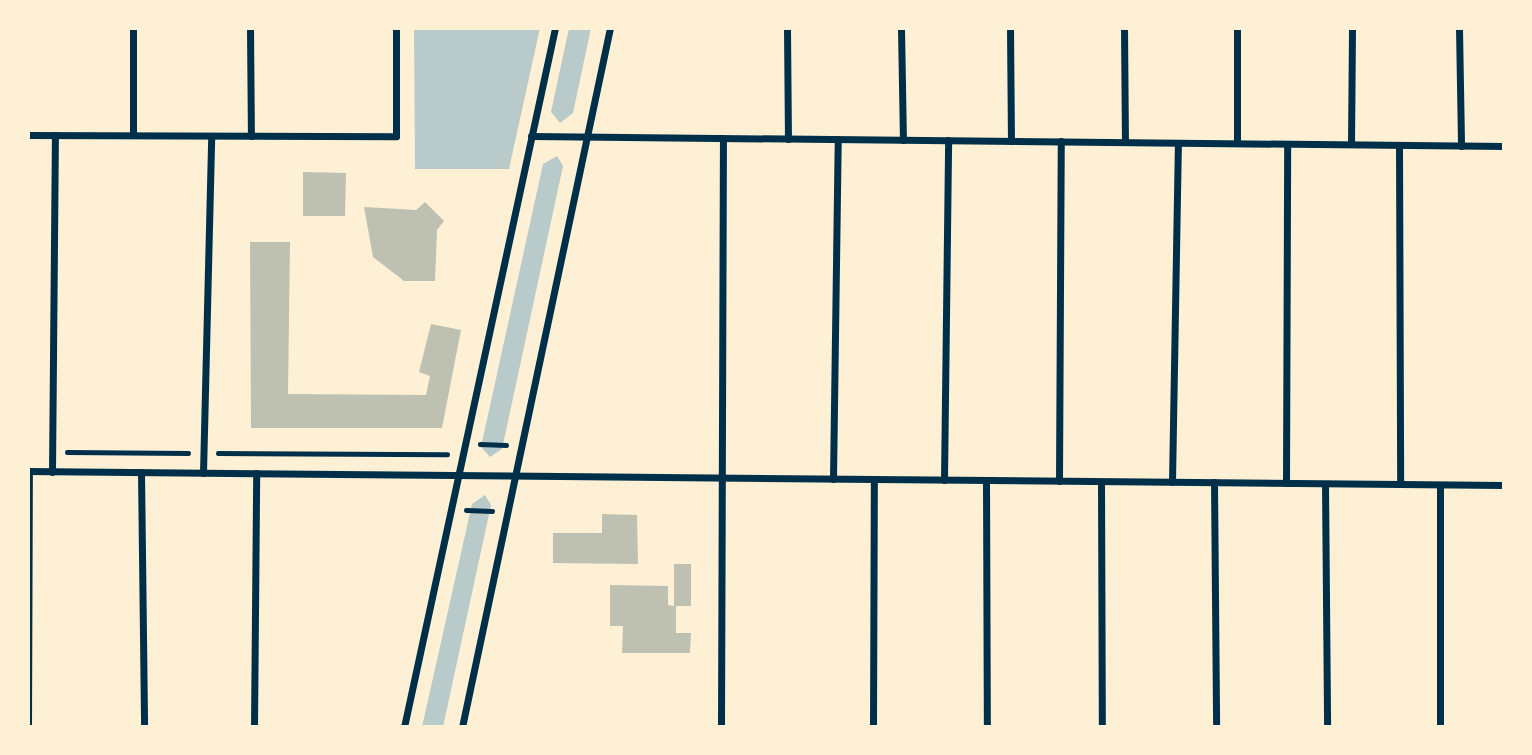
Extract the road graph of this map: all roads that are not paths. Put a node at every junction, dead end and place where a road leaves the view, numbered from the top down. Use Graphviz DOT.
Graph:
graph roads {
  1 [pos="133,28"];
  2 [pos="250,28"];
  3 [pos="396,28"];
  4 [pos="555,28"];
  5 [pos="610,28"];
  6 [pos="787,28"];
  7 [pos="901,28"];
  8 [pos="1010,28"];
  9 [pos="1124,28"];
  10 [pos="1237,28"];
  11 [pos="1352,28"];
  12 [pos="1459,28"];
  13 [pos="28,135"];
  14 [pos="55,135"];
  15 [pos="133,135"];
  16 [pos="251,135"];
  17 [pos="211,136"];
  18 [pos="531,136"];
  19 [pos="586,137"];
  20 [pos="723,138"];
  21 [pos="788,139"];
  22 [pos="838,139"];
  23 [pos="903,140"];
  24 [pos="948,140"];
  25 [pos="1011,141"];
  26 [pos="1061,141"];
  27 [pos="1125,142"];
  28 [pos="1178,143"];
  29 [pos="1237,143"];
  30 [pos="1287,144"];
  31 [pos="1351,145"];
  32 [pos="1399,145"];
  33 [pos="1461,146"];
  34 [pos="1504,146"];
  35 [pos="28,471"];
  36 [pos="52,472"];
  37 [pos="141,472"];
  38 [pos="203,473"];
  39 [pos="256,473"];
  40 [pos="458,475"];
  41 [pos="515,476"];
  42 [pos="721,478"];
  43 [pos="833,479"];
  44 [pos="874,480"];
  45 [pos="944,480"];
  46 [pos="986,480"];
  47 [pos="1059,481"];
  48 [pos="1101,482"];
  49 [pos="1172,482"];
  50 [pos="1214,482"];
  51 [pos="1286,483"];
  52 [pos="1325,484"];
  53 [pos="1400,484"];
  54 [pos="1440,485"];
  55 [pos="1504,485"];
  56 [pos="28,727"];
  57 [pos="144,727"];
  58 [pos="254,727"];
  59 [pos="404,727"];
  60 [pos="462,727"];
  61 [pos="721,727"];
  62 [pos="873,727"];
  63 [pos="987,727"];
  64 [pos="1102,727"];
  65 [pos="1216,727"];
  66 [pos="1327,727"];
  67 [pos="1440,727"];
  1 -- 15 [label="street"];
  2 -- 16 [label="street"];
  3 -- 16 [label="street"];
  4 -- 18 [label="street"];
  5 -- 19 [label="street"];
  6 -- 21 [label="street"];
  7 -- 23 [label="street"];
  8 -- 25 [label="street"];
  9 -- 27 [label="street"];
  10 -- 29 [label="street"];
  11 -- 31 [label="street"];
  12 -- 33 [label="street"];
  13 -- 14 [label="street"];
  14 -- 15 [label="street"];
  14 -- 36 [label="street"];
  15 -- 17 [label="street"];
  16 -- 17 [label="street"];
  17 -- 38 [label="street"];
  18 -- 19 [label="street"];
  18 -- 40 [label="street"];
  19 -- 20 [label="street"];
  19 -- 41 [label="street"];
  20 -- 21 [label="street"];
  20 -- 42 [label="street"];
  21 -- 22 [label="street"];
  22 -- 23 [label="street"];
  22 -- 43 [label="street"];
  23 -- 24 [label="street"];
  24 -- 25 [label="street"];
  24 -- 45 [label="street"];
  25 -- 26 [label="street"];
  26 -- 27 [label="street"];
  26 -- 47 [label="street"];
  27 -- 28 [label="street"];
  28 -- 29 [label="street"];
  28 -- 49 [label="street"];
  29 -- 30 [label="street"];
  30 -- 31 [label="street"];
  30 -- 51 [label="street"];
  31 -- 32 [label="street"];
  32 -- 33 [label="street"];
  32 -- 53 [label="street"];
  33 -- 34 [label="street"];
  35 -- 36 [label="street"];
  35 -- 56 [label="street"];
  36 -- 37 [label="street"];
  37 -- 38 [label="street"];
  37 -- 57 [label="street"];
  38 -- 39 [label="street"];
  39 -- 40 [label="street"];
  39 -- 58 [label="street"];
  40 -- 41 [label="street"];
  40 -- 59 [label="street"];
  41 -- 42 [label="street"];
  41 -- 60 [label="street"];
  42 -- 43 [label="street"];
  42 -- 61 [label="street"];
  43 -- 44 [label="street"];
  44 -- 45 [label="street"];
  44 -- 62 [label="street"];
  45 -- 46 [label="street"];
  46 -- 47 [label="street"];
  46 -- 63 [label="street"];
  47 -- 48 [label="street"];
  48 -- 49 [label="street"];
  48 -- 64 [label="street"];
  49 -- 50 [label="street"];
  50 -- 51 [label="street"];
  50 -- 65 [label="street"];
  51 -- 52 [label="street"];
  52 -- 53 [label="street"];
  52 -- 66 [label="street"];
  53 -- 54 [label="street"];
  54 -- 55 [label="street"];
  54 -- 67 [label="street"];
}
